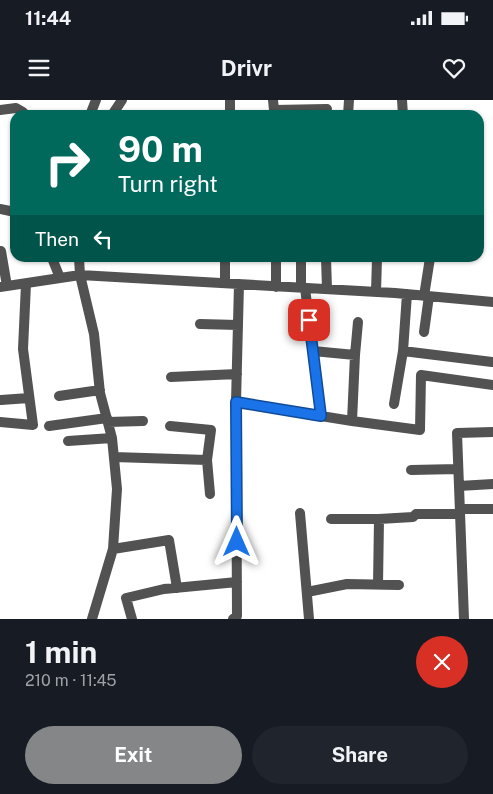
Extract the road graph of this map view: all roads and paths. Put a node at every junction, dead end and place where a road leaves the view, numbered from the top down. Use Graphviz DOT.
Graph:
graph roads {
  1 [pos="274,100"];
  2 [pos="327,108"];
  3 [pos="0,110"];
  4 [pos="20,110"];
  5 [pos="2,251"];
  6 [pos="54,262"];
  7 [pos="79,262"];
  8 [pos="225,262"];
  9 [pos="276,262"];
  10 [pos="301,262"];
  11 [pos="326,262"];
  12 [pos="377,262"];
  13 [pos="430,262"];
  14 [pos="80,275"];
  15 [pos="60,278"];
  16 [pos="225,283"];
  17 [pos="26,284"];
  18 [pos="239,284"];
  19 [pos="3,286"];
  20 [pos="276,287"];
  21 [pos="303,288"];
  22 [pos="326,290"];
  23 [pos="376,292"];
  24 [pos="406,294"];
  25 [pos="427,296"];
  26 [pos="493,302"];
  27 [pos="358,322"];
  28 [pos="200,324"];
  29 [pos="238,325"];
  30 [pos="424,332"];
  31 [pos="313,351"];
  32 [pos="403,352"];
  33 [pos="354,355"];
  34 [pos="492,362"];
  35 [pos="237,374"];
  36 [pos="171,377"];
  37 [pos="493,384"];
  38 [pos="100,390"];
  39 [pos="58,396"];
  40 [pos="29,398"];
  41 [pos="1,400"];
  42 [pos="236,402"];
  43 [pos="394,404"];
  44 [pos="321,416"];
  45 [pos="108,420"];
  46 [pos="143,421"];
  47 [pos="352,421"];
  48 [pos="0,422"];
  49 [pos="49,426"];
  50 [pos="170,426"];
  51 [pos="493,432"];
  52 [pos="112,438"];
  53 [pos="68,442"];
  54 [pos="114,457"];
  55 [pos="207,460"];
  56 [pos="458,469"];
  57 [pos="411,470"];
  58 [pos="493,484"];
  59 [pos="459,486"];
  60 [pos="210,494"];
  61 [pos="493,509"];
  62 [pos="460,512"];
  63 [pos="300,513"];
  64 [pos="331,519"];
  65 [pos="379,519"];
  66 [pos="113,549"];
  67 [pos="237,582"];
  68 [pos="378,585"];
  69 [pos="398,585"];
  70 [pos="176,588"];
  71 [pos="307,592"];
  72 [pos="92,619"];
  73 [pos="132,619"];
  74 [pos="233,619"];
  75 [pos="309,619"];
  76 [pos="464,619"];
  1 -- 2 [label="street"];
  3 -- 4 [label="street"];
  5 -- 19 [label="street"];
  6 -- 15 [label="street"];
  7 -- 14 [label="street"];
  8 -- 16 [label="street"];
  9 -- 20 [label="street"];
  10 -- 21 [label="street"];
  11 -- 22 [label="street"];
  12 -- 23 [label="street"];
  13 -- 25 [label="street"];
  14 -- 15 [label="street"];
  14 -- 16 [label="street"];
  14 -- 38 [label="street"];
  15 -- 17 [label="street"];
  16 -- 18 [label="street"];
  17 -- 19 [label="street"];
  17 -- 40 [label="street"];
  18 -- 20 [label="street"];
  18 -- 29 [label="street"];
  20 -- 21 [label="street"];
  21 -- 22 [label="street"];
  21 -- 31 [label="street"];
  22 -- 23 [label="street"];
  23 -- 24 [label="street"];
  24 -- 25 [label="street"];
  24 -- 32 [label="street"];
  25 -- 26 [label="street"];
  25 -- 30 [label="street"];
  27 -- 33 [label="street"];
  28 -- 29 [label="street"];
  29 -- 35 [label="street"];
  31 -- 33 [label="street"];
  31 -- 44 [label="street"];
  32 -- 34 [label="street"];
  32 -- 43 [label="street"];
  33 -- 47 [label="street"];
  35 -- 36 [label="street"];
  35 -- 42 [label="street"];
  37 -- 47 [label="street"];
  38 -- 39 [label="street"];
  38 -- 45 [label="street"];
  40 -- 41 [label="street"];
  40 -- 48 [label="street"];
  42 -- 44 [label="street"];
  42 -- 67 [label="street"];
  44 -- 47 [label="street"];
  45 -- 46 [label="street"];
  45 -- 49 [label="street"];
  45 -- 52 [label="street"];
  50 -- 55 [label="street"];
  51 -- 56 [label="street"];
  52 -- 53 [label="street"];
  52 -- 54 [label="street"];
  54 -- 55 [label="street"];
  54 -- 66 [label="street"];
  55 -- 60 [label="street"];
  56 -- 57 [label="street"];
  56 -- 59 [label="street"];
  58 -- 59 [label="street"];
  59 -- 62 [label="street"];
  61 -- 62 [label="street"];
  62 -- 65 [label="street"];
  62 -- 76 [label="street"];
  63 -- 71 [label="street"];
  64 -- 65 [label="street"];
  65 -- 68 [label="street"];
  66 -- 70 [label="street"];
  66 -- 72 [label="street"];
  67 -- 70 [label="street"];
  67 -- 74 [label="street"];
  68 -- 69 [label="street"];
  68 -- 71 [label="street"];
  70 -- 73 [label="street"];
  71 -- 75 [label="street"];
}
